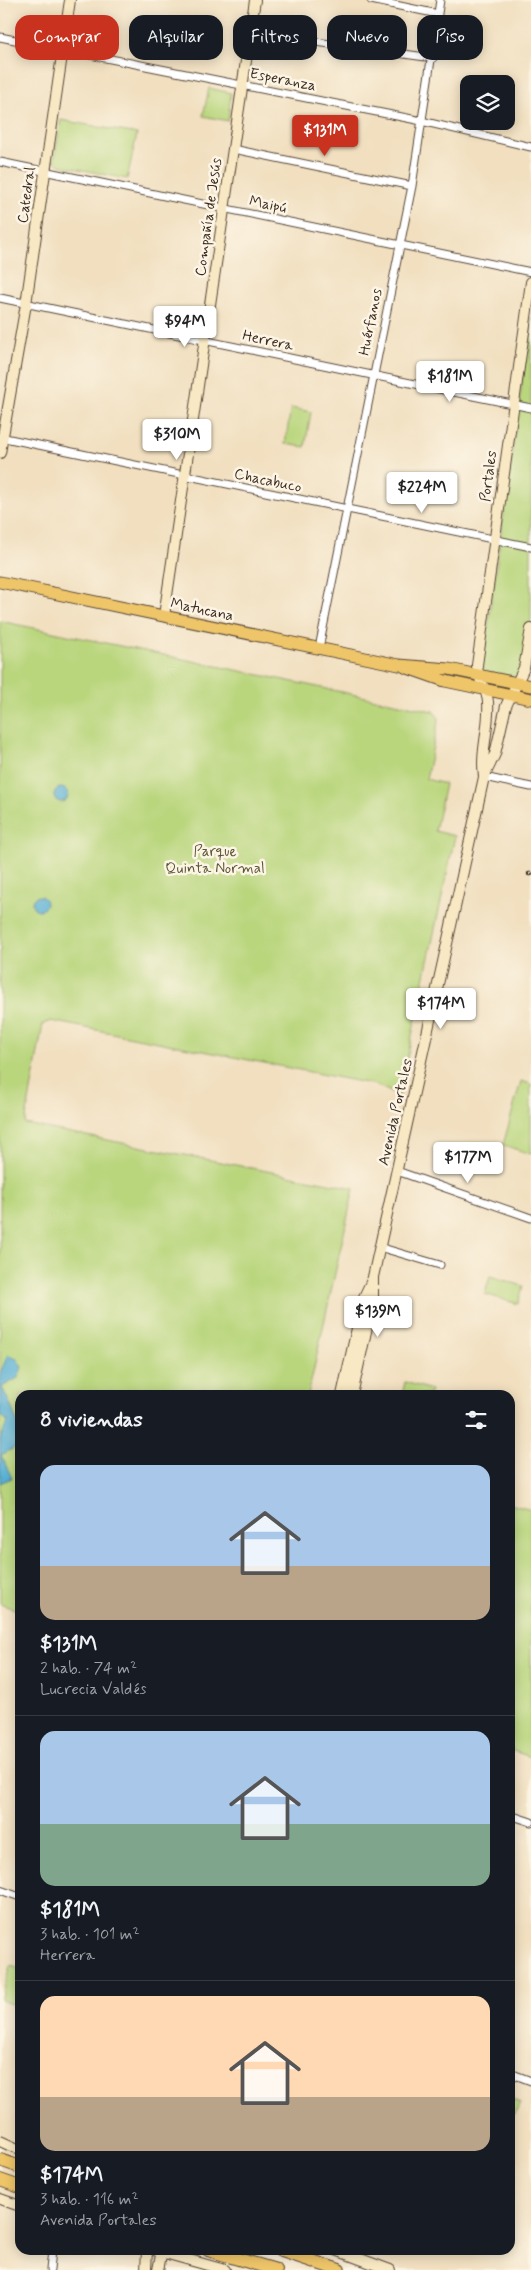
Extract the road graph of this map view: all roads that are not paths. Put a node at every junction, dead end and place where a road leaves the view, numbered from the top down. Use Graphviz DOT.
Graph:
graph roads {
  1 [pos="70,0"];
  2 [pos="255,0"];
  3 [pos="371,0"];
  4 [pos="440,0"];
  5 [pos="438,14"];
  6 [pos="68,15"];
  7 [pos="253,15"];
  8 [pos="0,38"];
  9 [pos="15,41"];
  10 [pos="317,42"];
  11 [pos="417,56"];
  12 [pos="61,60"];
  13 [pos="110,60"];
  14 [pos="246,60"];
  15 [pos="433,60"];
  16 [pos="243,85"];
  17 [pos="423,122"];
  18 [pos="531,147"];
  19 [pos="233,149"];
  20 [pos="0,162"];
  21 [pos="45,171"];
  22 [pos="412,186"];
  23 [pos="224,209"];
  24 [pos="400,246"];
  25 [pos="531,272"];
  26 [pos="531,282"];
  27 [pos="0,298"];
  28 [pos="26,304"];
  29 [pos="205,341"];
  30 [pos="374,376"];
  31 [pos="513,405"];
  32 [pos="531,408"];
  33 [pos="1,437"];
  34 [pos="0,453"];
  35 [pos="184,475"];
  36 [pos="346,510"];
  37 [pos="494,539"];
  38 [pos="531,547"];
  39 [pos="0,582"];
  40 [pos="164,616"];
  41 [pos="531,629"];
  42 [pos="319,648"];
  43 [pos="399,665"];
  44 [pos="477,674"];
  45 [pos="518,683"];
  46 [pos="531,686"];
  47 [pos="485,690"];
  48 [pos="511,696"];
  49 [pos="531,699"];
  50 [pos="484,777"];
  51 [pos="531,787"];
  52 [pos="397,1171"];
  53 [pos="531,1218"];
  54 [pos="380,1247"];
  55 [pos="440,1265"];
  56 [pos="373,1277"];
  57 [pos="343,1390"];
  58 [pos="353,1390"];
  59 [pos="515,1817"];
  60 [pos="531,1822"];
  61 [pos="0,1890"];
  62 [pos="15,1895"];
  63 [pos="515,2076"];
  64 [pos="531,2081"];
  65 [pos="0,2141"];
  66 [pos="15,2148"];
  67 [pos="0,2160"];
  68 [pos="15,2165"];
  69 [pos="0,2180"];
  70 [pos="15,2185"];
  71 [pos="0,2198"];
  72 [pos="15,2204"];
  73 [pos="52,2255"];
  74 [pos="147,2255"];
  75 [pos="159,2255"];
  76 [pos="173,2255"];
  77 [pos="225,2255"];
  78 [pos="294,2255"];
  79 [pos="350,2255"];
  80 [pos="50,2270"];
  81 [pos="146,2270"];
  82 [pos="158,2270"];
  83 [pos="225,2270"];
  84 [pos="276,2270"];
  85 [pos="339,2270"];
  86 [pos="390,2270"];
  1 -- 6 [label="main road, Catedral"];
  2 -- 7 [label="main road, Compañía de Jesús"];
  3 -- 5 [label="street"];
  4 -- 5 [label="street, Huérfanos"];
  8 -- 9 [label="street, Esperanza"];
  10 -- 11 [label="street"];
  12 -- 21 [label="main road, Catedral"];
  13 -- 16 [label="street, Esperanza"];
  14 -- 16 [label="main road, Compañía de Jesús"];
  15 -- 17 [label="street, Huérfanos"];
  16 -- 17 [label="street, Esperanza"];
  16 -- 19 [label="main road, Compañía de Jesús"];
  17 -- 18 [label="street, Esperanza"];
  17 -- 22 [label="street, Huérfanos"];
  19 -- 22 [label="street"];
  19 -- 23 [label="main road, Compañía de Jesús"];
  20 -- 21 [label="street, Maipú"];
  21 -- 23 [label="street, Maipú"];
  21 -- 28 [label="main road, Catedral"];
  22 -- 24 [label="street, Huérfanos"];
  23 -- 24 [label="street, Maipú"];
  23 -- 29 [label="main road, Compañía de Jesús"];
  24 -- 25 [label="street, Maipú"];
  24 -- 30 [label="street, Huérfanos"];
  26 -- 31 [label="main road, Portales"];
  27 -- 28 [label="street, Herrera"];
  28 -- 29 [label="street, Herrera"];
  28 -- 33 [label="main road, Catedral"];
  29 -- 30 [label="street, Herrera"];
  29 -- 35 [label="main road, Compañía de Jesús"];
  30 -- 31 [label="street, Herrera"];
  30 -- 36 [label="street, Huérfanos"];
  31 -- 32 [label="street, Herrera"];
  31 -- 37 [label="main road, Portales"];
  33 -- 34 [label="main road, Catedral"];
  33 -- 35 [label="street, Chacabuco"];
  35 -- 36 [label="street, Chacabuco"];
  35 -- 40 [label="main road, Compañía de Jesús"];
  36 -- 37 [label="street, Chacabuco"];
  36 -- 42 [label="street, Huérfanos"];
  37 -- 38 [label="street, Chacabuco"];
  37 -- 44 [label="main road, Portales"];
  39 -- 40 [label="main road, Matucana"];
  40 -- 42 [label="main road, Matucana"];
  41 -- 45 [label="main road, Avenida Portales"];
  42 -- 43 [label="main road, Matucana"];
  43 -- 44 [label="main road, Matucana"];
  43 -- 47 [label="main road, Matucana"];
  44 -- 45 [label="main road, Matucana"];
  44 -- 47 [label="main road, Avenida Portales"];
  45 -- 46 [label="main road, Matucana"];
  45 -- 48 [label="main road, Avenida Portales"];
  47 -- 48 [label="main road, Matucana"];
  47 -- 50 [label="main road, Avenida Portales"];
  48 -- 49 [label="main road, Matucana"];
  48 -- 50 [label="main road, Avenida Portales"];
  50 -- 51 [label="street"];
  50 -- 52 [label="main road, Avenida Portales"];
  52 -- 53 [label="street"];
  52 -- 54 [label="main road, Avenida Portales"];
  54 -- 55 [label="street"];
  54 -- 56 [label="main road, Avenida Portales"];
  56 -- 57 [label="main road, Avenida Portales"];
  56 -- 58 [label="main road, Avenida Portales"];
  59 -- 60 [label="street"];
  61 -- 62 [label="street"];
  63 -- 64 [label="street"];
  65 -- 66 [label="main road"];
  67 -- 68 [label="highway"];
  69 -- 70 [label="highway"];
  71 -- 72 [label="main road"];
  73 -- 80 [label="street"];
  74 -- 81 [label="main road"];
  75 -- 82 [label="main road"];
  76 -- 83 [label="main road"];
  77 -- 84 [label="highway"];
  78 -- 85 [label="highway"];
  79 -- 86 [label="main road"];
}
